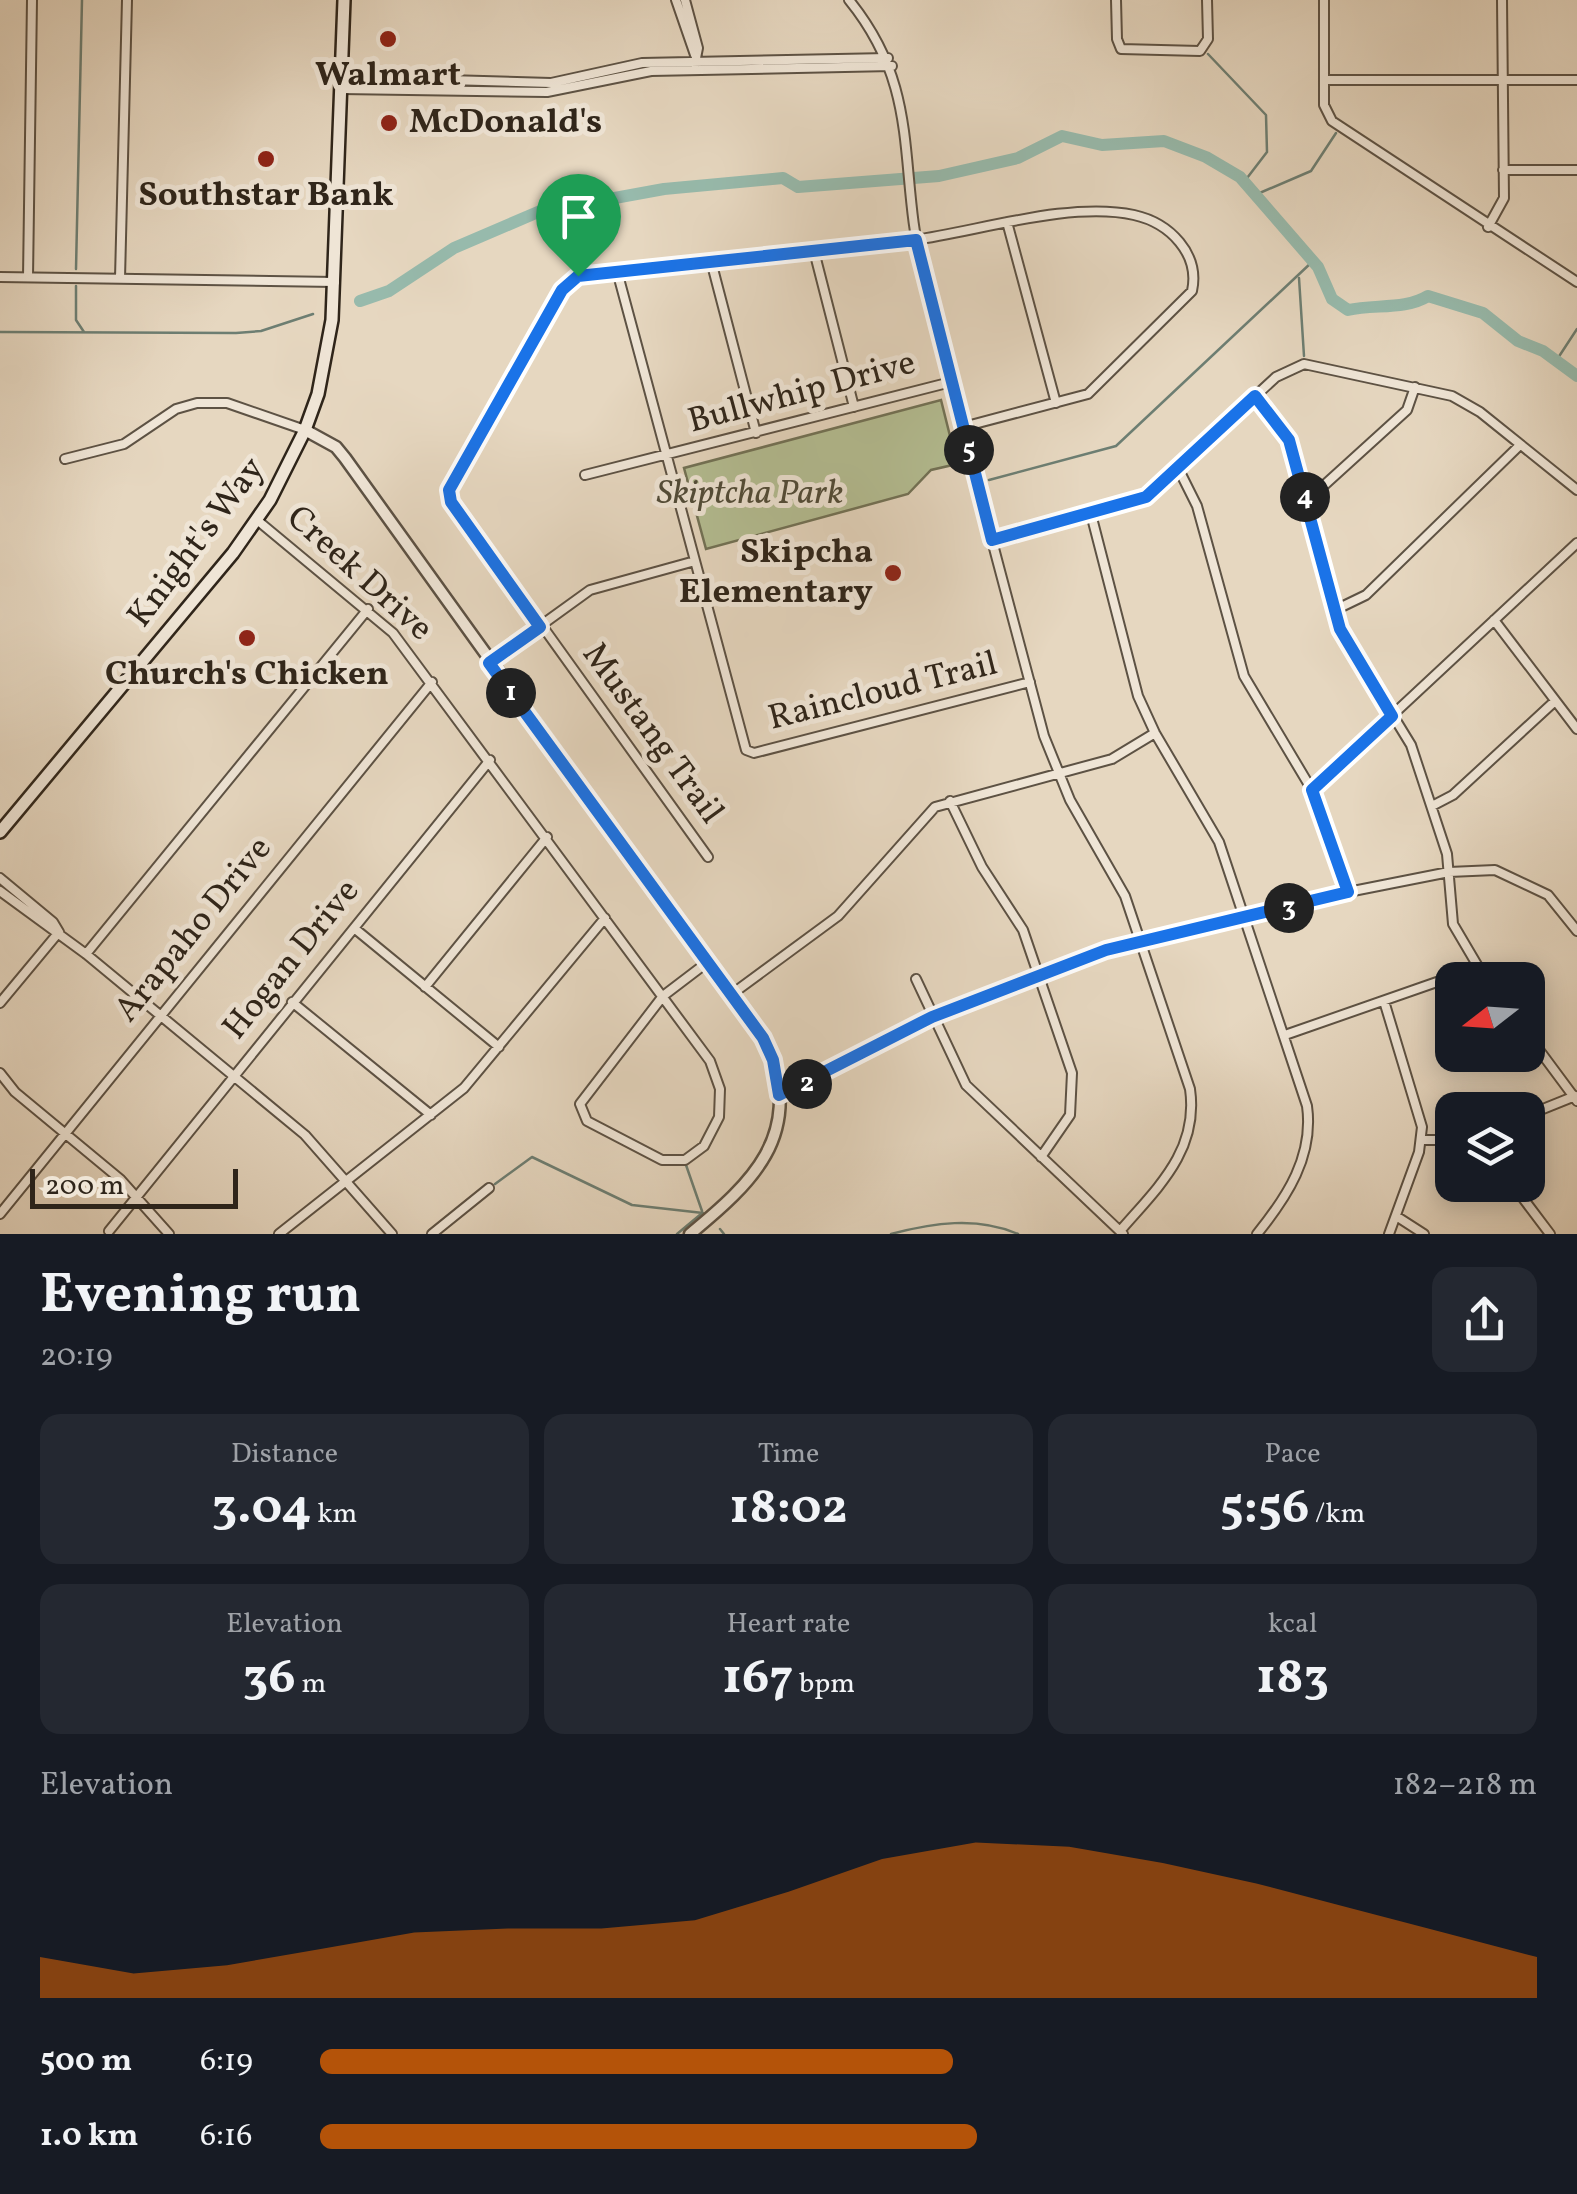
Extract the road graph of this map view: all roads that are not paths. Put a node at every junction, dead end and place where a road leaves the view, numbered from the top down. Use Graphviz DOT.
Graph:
graph roads {
  1 [pos="32,0"];
  2 [pos="127,0"];
  3 [pos="344,0"];
  4 [pos="676,0"];
  5 [pos="685,0"];
  6 [pos="849,0"];
  7 [pos="1116,0"];
  8 [pos="1208,0"];
  9 [pos="1324,0"];
  10 [pos="1502,0"];
  11 [pos="695,62"];
  12 [pos="890,62"];
  13 [pos="404,78"];
  14 [pos="1324,80"];
  15 [pos="1502,80"];
  16 [pos="1577,80"];
  17 [pos="341,83"];
  18 [pos="455,85"];
  19 [pos="404,90"];
  20 [pos="1503,170"];
  21 [pos="1577,170"];
  22 [pos="1007,222"];
  23 [pos="1488,227"];
  24 [pos="916,240"];
  25 [pos="814,251"];
  26 [pos="711,261"];
  27 [pos="618,271"];
  28 [pos="0,277"];
  29 [pos="28,277"];
  30 [pos="120,278"];
  31 [pos="335,282"];
  32 [pos="1577,282"];
  33 [pos="951,382"];
  34 [pos="1416,387"];
  35 [pos="1255,396"];
  36 [pos="1056,403"];
  37 [pos="854,408"];
  38 [pos="962,426"];
  39 [pos="306,430"];
  40 [pos="756,433"];
  41 [pos="1520,445"];
  42 [pos="667,457"];
  43 [pos="65,459"];
  44 [pos="1178,468"];
  45 [pos="585,474"];
  46 [pos="1577,490"];
  47 [pos="1305,494"];
  48 [pos="1091,514"];
  49 [pos="257,520"];
  50 [pos="992,540"];
  51 [pos="1577,543"];
  52 [pos="695,560"];
  53 [pos="368,609"];
  54 [pos="1335,610"];
  55 [pos="1494,620"];
  56 [pos="540,627"];
  57 [pos="489,663"];
  58 [pos="432,682"];
  59 [pos="1030,682"];
  60 [pos="1556,700"];
  61 [pos="1392,716"];
  62 [pos="1577,729"];
  63 [pos="1155,733"];
  64 [pos="490,760"];
  65 [pos="1057,773"];
  66 [pos="1312,790"];
  67 [pos="950,801"];
  68 [pos="1432,806"];
  69 [pos="0,832"];
  70 [pos="547,837"];
  71 [pos="708,857"];
  72 [pos="1449,872"];
  73 [pos="0,878"];
  74 [pos="0,891"];
  75 [pos="1348,892"];
  76 [pos="13,895"];
  77 [pos="605,918"];
  78 [pos="1246,920"];
  79 [pos="354,928"];
  80 [pos="1577,930"];
  81 [pos="59,932"];
  82 [pos="1139,939"];
  83 [pos="86,954"];
  84 [pos="709,961"];
  85 [pos="1474,962"];
  86 [pos="1040,977"];
  87 [pos="916,979"];
  88 [pos="1435,983"];
  89 [pos="426,987"];
  90 [pos="732,994"];
  91 [pos="663,996"];
  92 [pos="1384,1001"];
  93 [pos="292,1002"];
  94 [pos="0,1003"];
  95 [pos="159,1016"];
  96 [pos="932,1017"];
  97 [pos="1284,1035"];
  98 [pos="499,1047"];
  99 [pos="1545,1058"];
  100 [pos="0,1073"];
  101 [pos="232,1075"];
  102 [pos="779,1095"];
  103 [pos="1576,1098"];
  104 [pos="1545,1109"];
  105 [pos="431,1115"];
  106 [pos="64,1135"];
  107 [pos="1420,1140"];
  108 [pos="1435,1140"];
  109 [pos="1041,1157"];
  110 [pos="348,1179"];
  111 [pos="489,1188"];
  112 [pos="136,1195"];
  113 [pos="1526,1202"];
  114 [pos="0,1214"];
  115 [pos="1396,1216"];
  116 [pos="109,1231"];
  117 [pos="1122,1233"];
  118 [pos="170,1234"];
  119 [pos="279,1234"];
  120 [pos="392,1234"];
  121 [pos="432,1234"];
  122 [pos="690,1234"];
  123 [pos="1256,1234"];
  124 [pos="1389,1234"];
  125 [pos="1424,1234"];
  126 [pos="1550,1234"];
  1 -- 29 [label="street"];
  2 -- 30 [label="street"];
  3 -- 17 [label="main road, Knight's Way"];
  4 -- 11 [label="street"];
  5 -- 11 [label="street"];
  6 -- 12 [label="street"];
  7 -- 8 [label="street"];
  9 -- 14 [label="street"];
  10 -- 15 [label="street"];
  11 -- 12 [label="street"];
  11 -- 18 [label="street"];
  12 -- 24 [label="street"];
  13 -- 17 [label="street"];
  13 -- 18 [label="street"];
  13 -- 19 [label="street"];
  14 -- 15 [label="street"];
  14 -- 23 [label="street"];
  15 -- 16 [label="street"];
  15 -- 20 [label="street"];
  17 -- 19 [label="street"];
  17 -- 31 [label="main road, Knight's Way"];
  18 -- 19 [label="street"];
  20 -- 21 [label="street"];
  20 -- 23 [label="street"];
  22 -- 24 [label="street, Mustang Trail"];
  22 -- 36 [label="street"];
  22 -- 36 [label="street, Mustang Trail"];
  23 -- 32 [label="street"];
  24 -- 25 [label="street, Mustang Trail"];
  24 -- 33 [label="street"];
  25 -- 26 [label="street, Mustang Trail"];
  25 -- 37 [label="street"];
  26 -- 27 [label="street, Mustang Trail"];
  26 -- 40 [label="street"];
  27 -- 42 [label="street"];
  27 -- 56 [label="street, Mustang Trail"];
  28 -- 29 [label="street"];
  29 -- 30 [label="street"];
  30 -- 31 [label="street"];
  31 -- 39 [label="main road, Knight's Way"];
  33 -- 37 [label="street, Bullwhip Drive"];
  33 -- 38 [label="street"];
  34 -- 35 [label="street"];
  34 -- 41 [label="street"];
  34 -- 47 [label="street"];
  35 -- 44 [label="street"];
  35 -- 47 [label="street"];
  36 -- 38 [label="street, Mustang Trail"];
  37 -- 40 [label="street, Bullwhip Drive"];
  38 -- 50 [label="street"];
  39 -- 43 [label="street"];
  39 -- 49 [label="main road, Knight's Way"];
  39 -- 57 [label="street"];
  40 -- 42 [label="street, Bullwhip Drive"];
  41 -- 46 [label="street"];
  41 -- 54 [label="street"];
  42 -- 45 [label="street, Bullwhip Drive"];
  42 -- 52 [label="street"];
  44 -- 48 [label="street"];
  44 -- 66 [label="street"];
  47 -- 54 [label="street"];
  48 -- 50 [label="street"];
  48 -- 63 [label="street"];
  49 -- 53 [label="street, Creek Drive"];
  49 -- 69 [label="main road, Knight's Way"];
  50 -- 59 [label="street"];
  51 -- 55 [label="street"];
  52 -- 56 [label="street"];
  52 -- 59 [label="street, Raincloud Trail"];
  53 -- 58 [label="street, Creek Drive"];
  53 -- 83 [label="street"];
  54 -- 61 [label="street"];
  55 -- 60 [label="street"];
  55 -- 61 [label="street"];
  56 -- 57 [label="street"];
  56 -- 71 [label="street, Mustang Trail"];
  57 -- 84 [label="street"];
  58 -- 64 [label="street, Creek Drive"];
  58 -- 95 [label="street, Arapaho Drive"];
  59 -- 65 [label="street"];
  60 -- 62 [label="street"];
  60 -- 68 [label="street"];
  61 -- 66 [label="street"];
  61 -- 68 [label="street"];
  63 -- 65 [label="street"];
  63 -- 78 [label="street"];
  64 -- 70 [label="street, Creek Drive"];
  64 -- 79 [label="street, Hogan Drive"];
  65 -- 67 [label="street"];
  65 -- 82 [label="street"];
  66 -- 75 [label="street"];
  67 -- 86 [label="street"];
  67 -- 90 [label="street"];
  68 -- 72 [label="street"];
  70 -- 77 [label="street, Creek Drive"];
  70 -- 89 [label="street"];
  72 -- 75 [label="street"];
  72 -- 80 [label="street"];
  72 -- 85 [label="street"];
  73 -- 76 [label="street"];
  74 -- 76 [label="street"];
  75 -- 78 [label="street"];
  76 -- 81 [label="street"];
  77 -- 91 [label="street, Creek Drive"];
  77 -- 98 [label="street"];
  78 -- 82 [label="street"];
  78 -- 97 [label="street"];
  79 -- 89 [label="street"];
  79 -- 93 [label="street, Hogan Drive"];
  81 -- 83 [label="street"];
  81 -- 94 [label="street"];
  82 -- 86 [label="street"];
  82 -- 117 [label="street"];
  83 -- 95 [label="street"];
  84 -- 90 [label="street"];
  84 -- 91 [label="street"];
  86 -- 96 [label="street"];
  86 -- 109 [label="street"];
  87 -- 96 [label="street"];
  88 -- 92 [label="street"];
  89 -- 98 [label="street"];
  90 -- 102 [label="street"];
  91 -- 91 [label="street, Creek Drive"];
  92 -- 97 [label="street"];
  92 -- 107 [label="street"];
  93 -- 101 [label="street, Hogan Drive"];
  93 -- 105 [label="street"];
  95 -- 101 [label="street"];
  95 -- 106 [label="street, Arapaho Drive"];
  96 -- 102 [label="street"];
  96 -- 109 [label="street"];
  97 -- 123 [label="street"];
  98 -- 105 [label="street"];
  99 -- 103 [label="street"];
  100 -- 106 [label="street"];
  101 -- 110 [label="street"];
  101 -- 112 [label="street, Hogan Drive"];
  102 -- 122 [label="street"];
  103 -- 104 [label="street"];
  105 -- 110 [label="street"];
  106 -- 112 [label="street"];
  106 -- 114 [label="street, Arapaho Drive"];
  107 -- 108 [label="street"];
  107 -- 115 [label="street"];
  109 -- 117 [label="street"];
  110 -- 119 [label="street"];
  110 -- 120 [label="street"];
  111 -- 121 [label="street"];
  112 -- 116 [label="street, Hogan Drive"];
  112 -- 118 [label="street"];
  113 -- 126 [label="street"];
  115 -- 124 [label="street"];
  115 -- 125 [label="street"];
}
